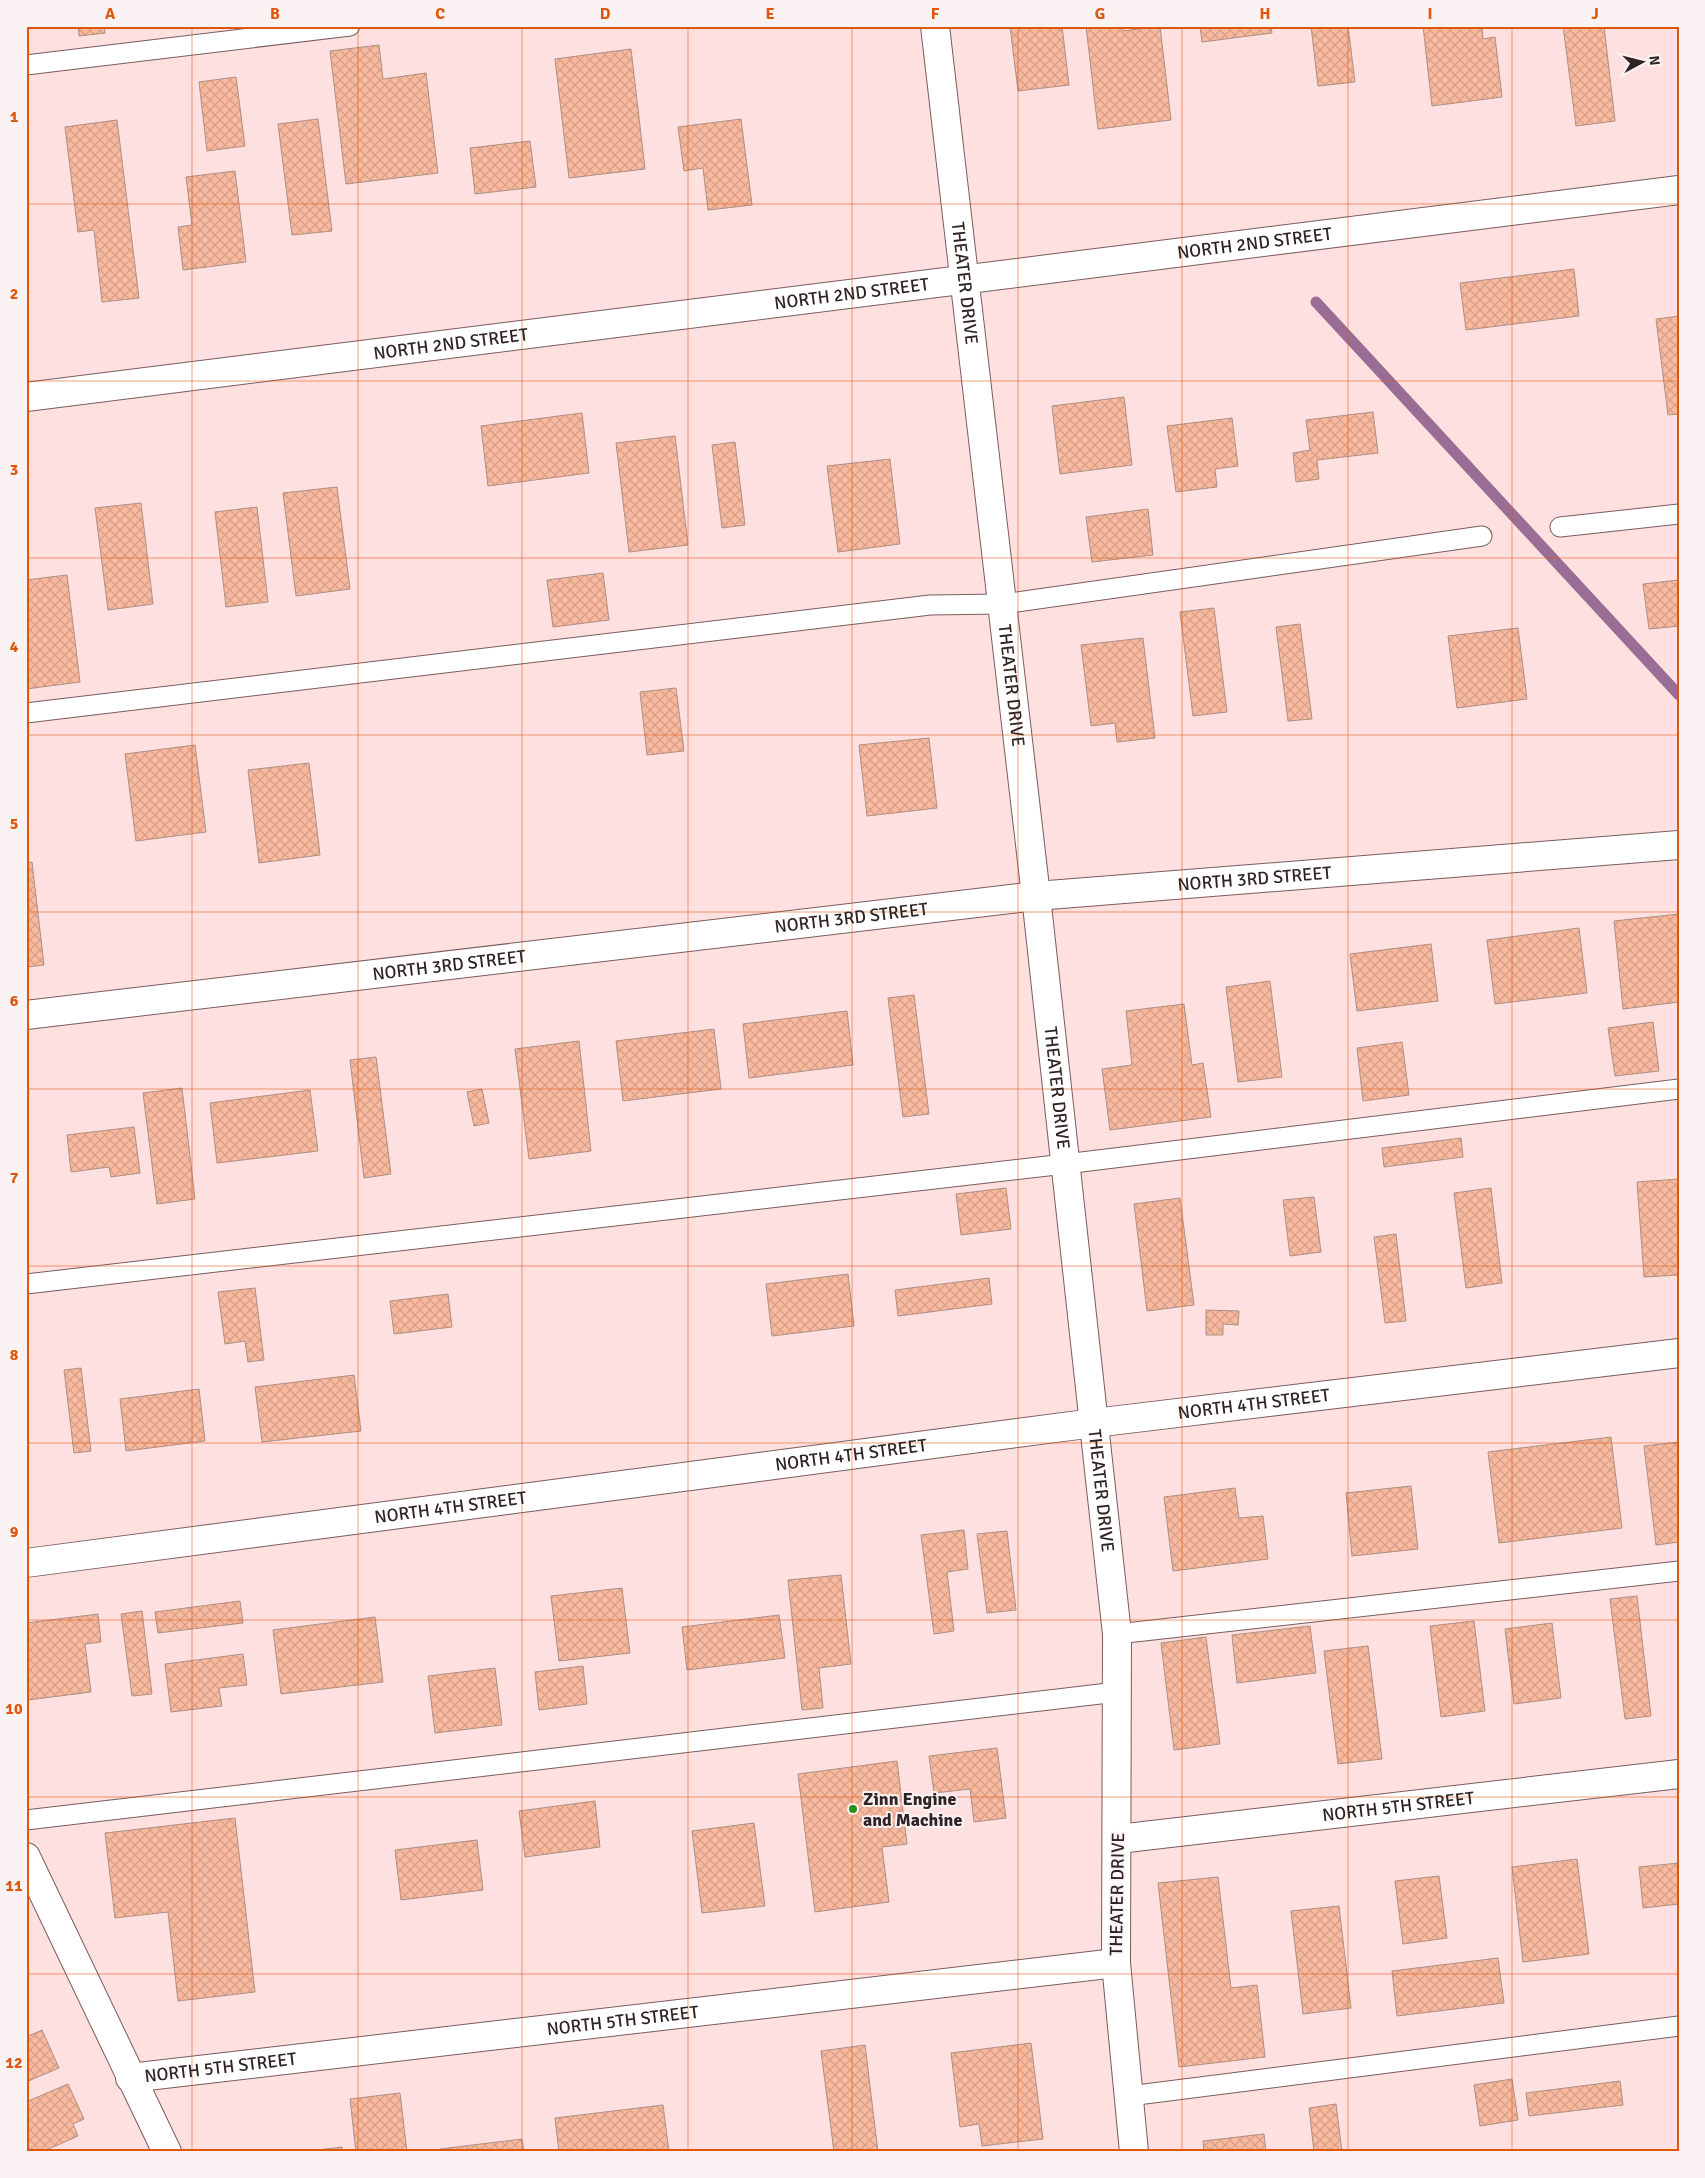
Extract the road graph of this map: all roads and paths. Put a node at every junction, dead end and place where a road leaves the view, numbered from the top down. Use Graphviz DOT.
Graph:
graph roads {
  1 [pos="350,26"];
  2 [pos="935,26"];
  3 [pos="26,64"];
  4 [pos="1679,190"];
  5 [pos="966,278"];
  6 [pos="26,397"];
  7 [pos="1679,514"];
  8 [pos="1560,528"];
  9 [pos="1482,536"];
  10 [pos="1003,604"];
  11 [pos="26,713"];
  12 [pos="1679,845"];
  13 [pos="1036,896"];
  14 [pos="26,1015"];
  15 [pos="1679,1089"];
  16 [pos="1065,1164"];
  17 [pos="26,1284"];
  18 [pos="1679,1354"];
  19 [pos="1094,1423"];
  20 [pos="26,1564"];
  21 [pos="1679,1570"];
  22 [pos="1117,1634"];
  23 [pos="1117,1692"];
  24 [pos="1679,1774"];
  25 [pos="26,1820"];
  26 [pos="1118,1839"];
  27 [pos="26,1858"];
  28 [pos="1116,1963"];
  29 [pos="1679,2026"];
  30 [pos="130,2078"];
  31 [pos="1129,2096"];
  32 [pos="167,2152"];
  33 [pos="1134,2152"];
  1 -- 3 [label="lane"];
  2 -- 5 [label="street, THEATER DRIVE"];
  4 -- 5 [label="street, NORTH 2ND STREET"];
  5 -- 6 [label="street, NORTH 2ND STREET"];
  5 -- 10 [label="street, THEATER DRIVE"];
  7 -- 8 [label="lane"];
  9 -- 10 [label="lane"];
  10 -- 11 [label="lane"];
  10 -- 13 [label="street, THEATER DRIVE"];
  12 -- 13 [label="street, NORTH 3RD STREET"];
  13 -- 14 [label="street, NORTH 3RD STREET"];
  13 -- 16 [label="street, THEATER DRIVE"];
  15 -- 16 [label="lane"];
  16 -- 17 [label="lane"];
  16 -- 19 [label="street, THEATER DRIVE"];
  18 -- 19 [label="street, NORTH 4TH STREET"];
  19 -- 20 [label="street, NORTH 4TH STREET"];
  19 -- 22 [label="street, THEATER DRIVE"];
  21 -- 22 [label="lane"];
  22 -- 23 [label="street, THEATER DRIVE"];
  23 -- 25 [label="lane"];
  23 -- 26 [label="street, THEATER DRIVE"];
  24 -- 26 [label="street, NORTH 5TH STREET"];
  26 -- 28 [label="street, THEATER DRIVE"];
  27 -- 30 [label="street"];
  28 -- 30 [label="street, NORTH 5TH STREET"];
  28 -- 31 [label="street, THEATER DRIVE"];
  29 -- 31 [label="lane"];
  30 -- 32 [label="street"];
  31 -- 33 [label="street, THEATER DRIVE"];
}
